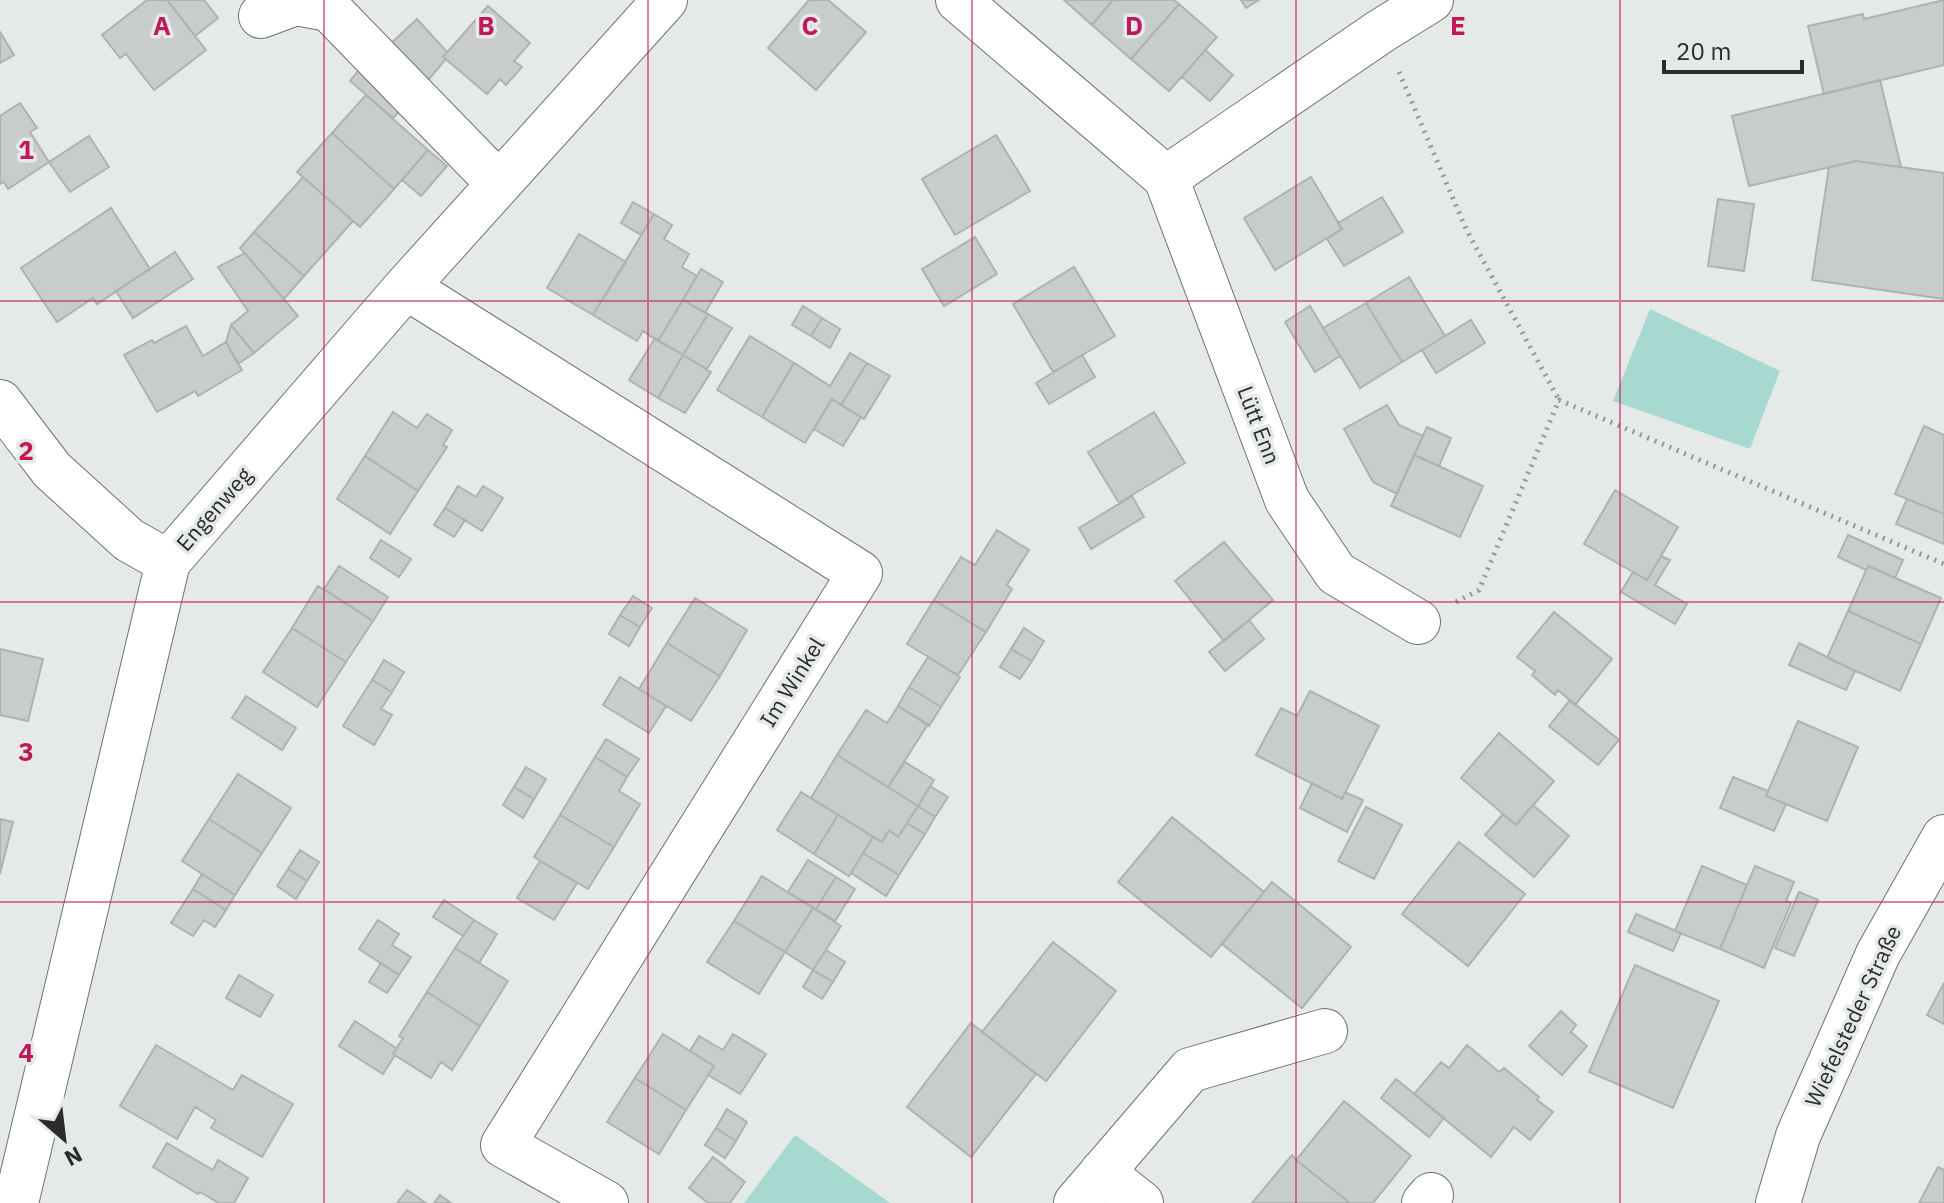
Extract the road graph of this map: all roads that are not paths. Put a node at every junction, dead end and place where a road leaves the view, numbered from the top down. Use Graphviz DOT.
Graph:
graph roads {
  1 [pos="665,0"];
  2 [pos="958,0"];
  3 [pos="1431,0"];
  4 [pos="261,16"];
  5 [pos="1166,178"];
  6 [pos="499,184"];
  7 [pos="406,287"];
  8 [pos="0,402"];
  9 [pos="168,562"];
  10 [pos="1418,622"];
  11 [pos="1944,837"];
  12 [pos="1325,1031"];
  13 [pos="1089,1188"];
  14 [pos="16,1203"];
  15 [pos="606,1203"];
  16 [pos="1141,1203"];
  17 [pos="1778,1203"];
  1 -- 6 [label="street, Engenweg"];
  2 -- 5 [label="street, Lütt Enn"];
  3 -- 5 [label="street"];
  4 -- 6 [label="street"];
  5 -- 10 [label="street, Lütt Enn"];
  6 -- 7 [label="street, Engenweg"];
  7 -- 9 [label="street, Engenweg"];
  7 -- 15 [label="street, Im Winkel"];
  8 -- 9 [label="street"];
  9 -- 14 [label="street, Engenweg"];
  11 -- 17 [label="street, Wiefelsteder Straße"];
  12 -- 13 [label="street"];
  13 -- 16 [label="street"];
}
